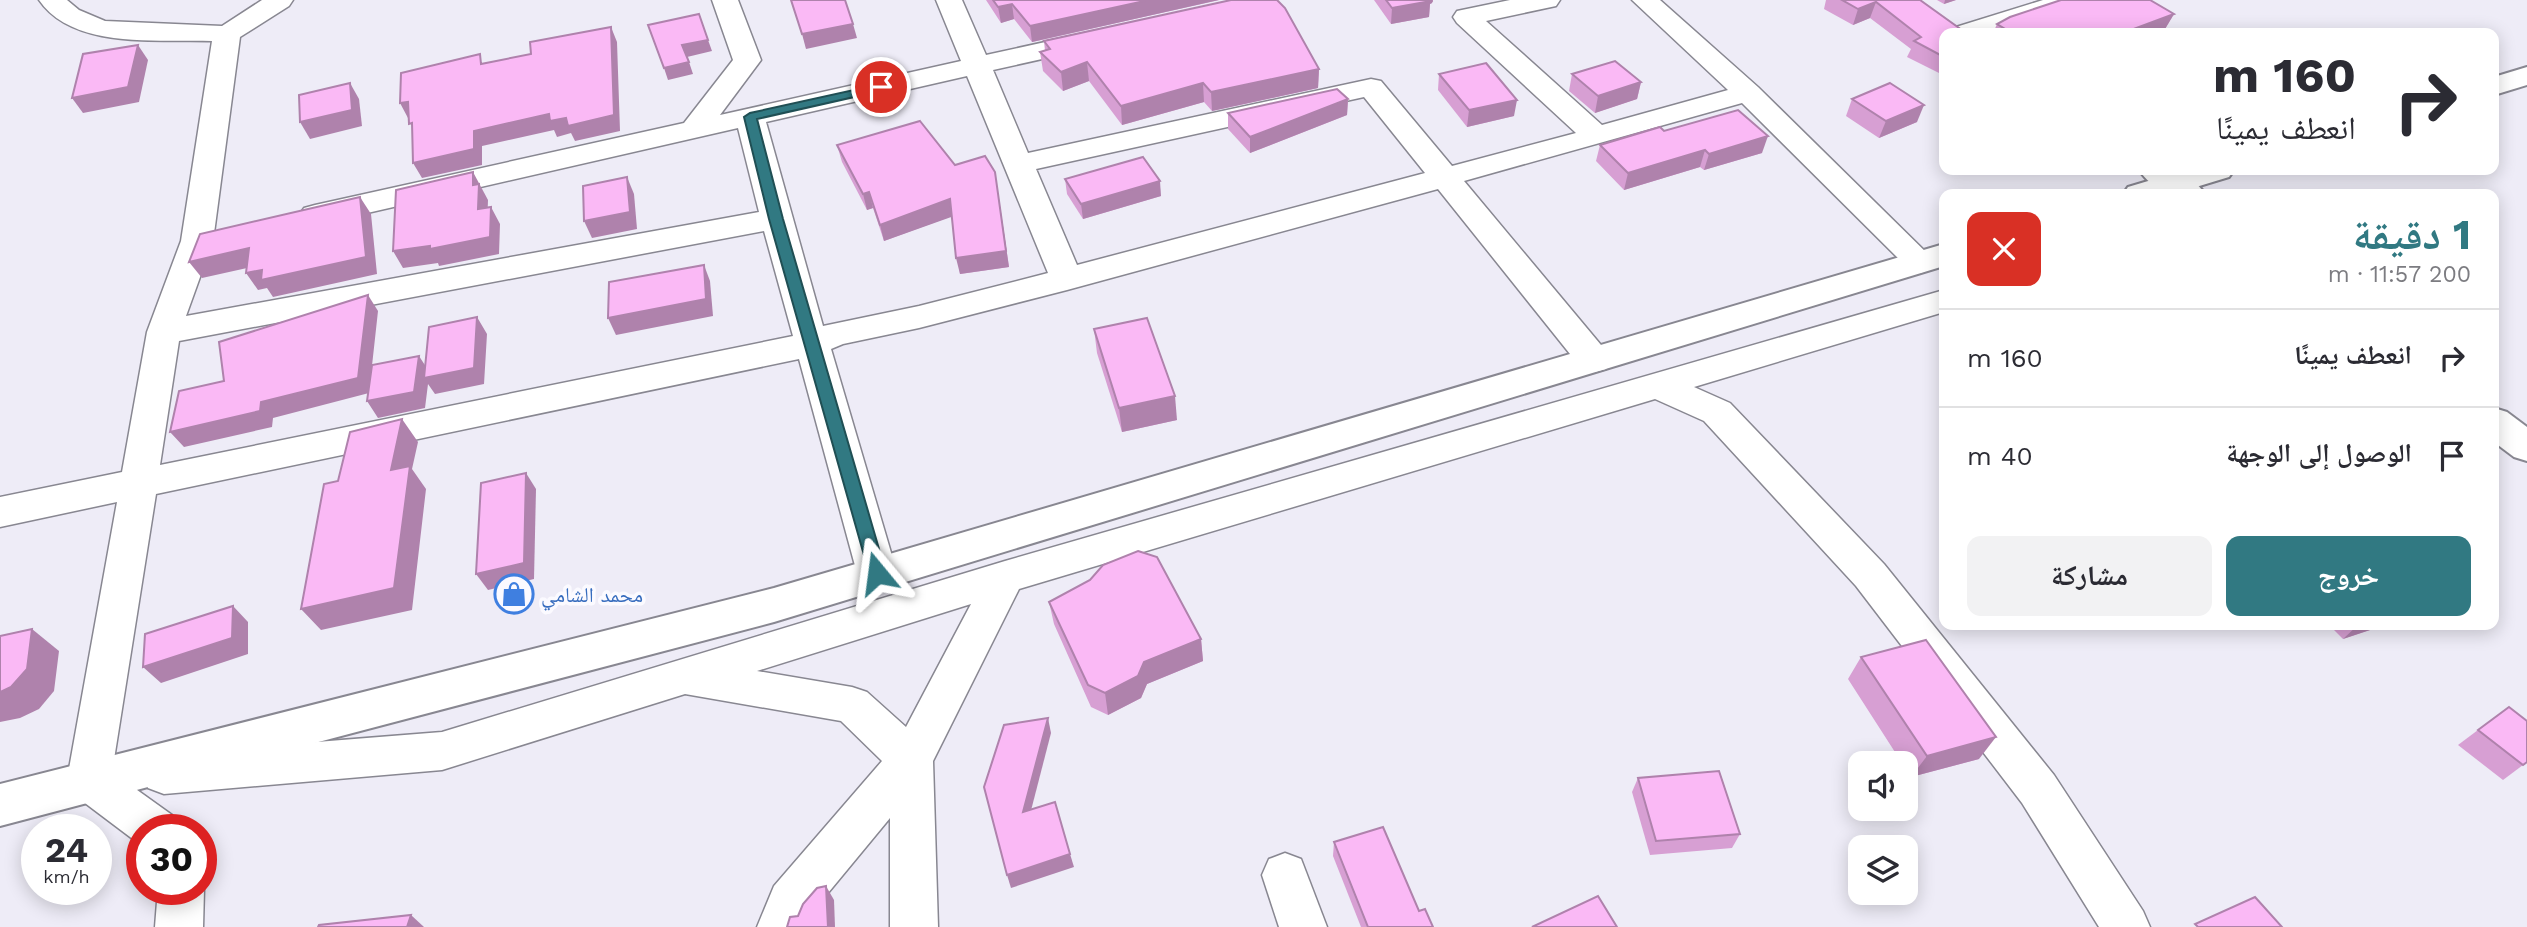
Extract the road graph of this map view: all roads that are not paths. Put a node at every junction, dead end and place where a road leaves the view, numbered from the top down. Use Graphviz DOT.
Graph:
graph roads {
  1 [pos="52,0"];
  2 [pos="280,0"];
  3 [pos="724,0"];
  4 [pos="949,0"];
  5 [pos="1547,0"];
  6 [pos="1645,0"];
  7 [pos="2070,0"];
  8 [pos="1961,28"];
  9 [pos="1123,33"];
  10 [pos="227,34"];
  11 [pos="979,65"];
  12 [pos="2527,76"];
  13 [pos="2499,84"];
  14 [pos="765,85"];
  15 [pos="1748,93"];
  16 [pos="750,117"];
  17 [pos="693,130"];
  18 [pos="1597,136"];
  19 [pos="1019,163"];
  20 [pos="2199,175"];
  21 [pos="1446,176"];
  22 [pos="2173,182"];
  23 [pos="2153,189"];
  24 [pos="776,219"];
  25 [pos="291,220"];
  26 [pos="1932,259"];
  27 [pos="1067,279"];
  28 [pos="1939,302"];
  29 [pos="164,332"];
  30 [pos="812,344"];
  31 [pos="1594,359"];
  32 [pos="1657,385"];
  33 [pos="2499,426"];
  34 [pos="2527,447"];
  35 [pos="140,483"];
  36 [pos="0,512"];
  37 [pos="877,573"];
  38 [pos="1005,577"];
  39 [pos="682,676"];
  40 [pos="911,760"];
  41 [pos="89,780"];
  42 [pos="0,805"];
  43 [pos="135,814"];
  44 [pos="1285,875"];
  45 [pos="180,905"];
  46 [pos="179,927"];
  47 [pos="781,927"];
  48 [pos="914,927"];
  49 [pos="1303,927"];
  50 [pos="2126,927"];
  1 -- 10 [label="street"];
  2 -- 10 [label="street"];
  3 -- 14 [label="street"];
  4 -- 11 [label="street"];
  5 -- 18 [label="street"];
  6 -- 15 [label="street"];
  7 -- 8 [label="street"];
  9 -- 11 [label="street"];
  10 -- 29 [label="street"];
  11 -- 14 [label="street"];
  11 -- 19 [label="street"];
  12 -- 13 [label="main road"];
  14 -- 16 [label="street"];
  14 -- 17 [label="street"];
  15 -- 18 [label="street"];
  15 -- 26 [label="street"];
  16 -- 17 [label="street"];
  16 -- 24 [label="street"];
  17 -- 25 [label="street"];
  18 -- 21 [label="street"];
  19 -- 21 [label="street"];
  19 -- 27 [label="street"];
  20 -- 22 [label="main road"];
  21 -- 27 [label="street"];
  21 -- 31 [label="street"];
  22 -- 23 [label="main road"];
  24 -- 29 [label="street"];
  24 -- 30 [label="street"];
  26 -- 31 [label="main road"];
  27 -- 30 [label="street"];
  28 -- 32 [label="street"];
  29 -- 35 [label="street"];
  30 -- 35 [label="street"];
  30 -- 37 [label="street"];
  31 -- 37 [label="main road"];
  32 -- 38 [label="street"];
  32 -- 50 [label="street"];
  33 -- 34 [label="main road"];
  35 -- 36 [label="street"];
  35 -- 41 [label="street"];
  37 -- 41 [label="main road"];
  38 -- 39 [label="street"];
  38 -- 40 [label="street"];
  39 -- 40 [label="street"];
  39 -- 41 [label="street"];
  40 -- 47 [label="street"];
  40 -- 48 [label="street"];
  41 -- 42 [label="main road"];
  41 -- 43 [label="street"];
  44 -- 49 [label="street"];
  45 -- 46 [label="street"];
}
